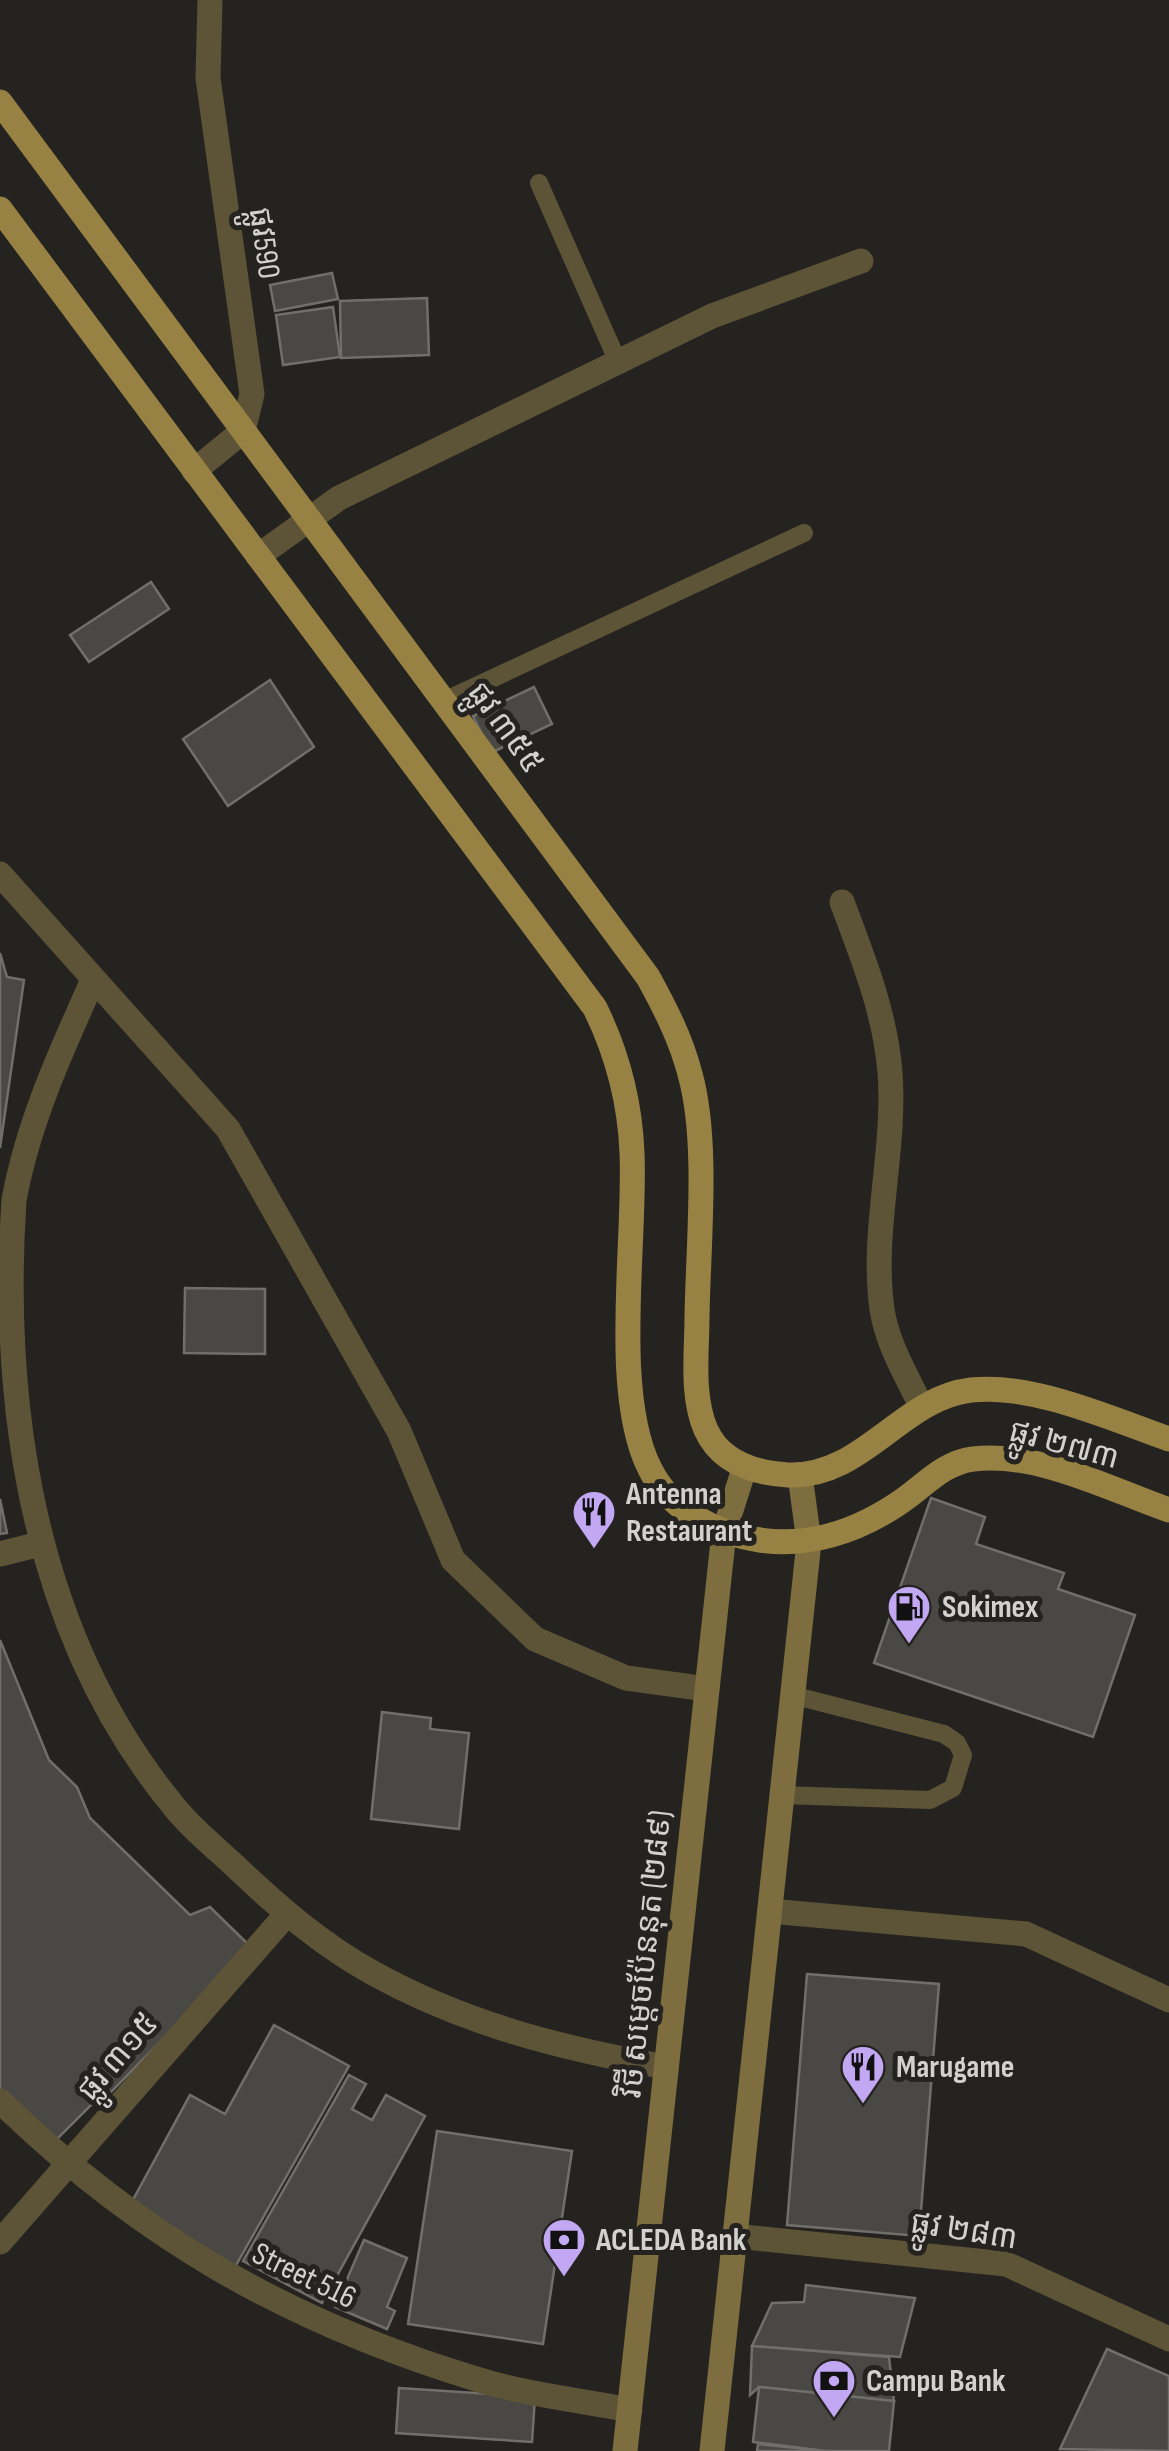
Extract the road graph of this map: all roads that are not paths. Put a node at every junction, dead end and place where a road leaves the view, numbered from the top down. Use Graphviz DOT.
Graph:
graph roads {
  1 [pos="210,0"];
  2 [pos="0,102"];
  3 [pos="540,184"];
  4 [pos="0,209"];
  5 [pos="861,261"];
  6 [pos="618,362"];
  7 [pos="243,430"];
  8 [pos="194,470"];
  9 [pos="309,518"];
  10 [pos="804,533"];
  11 [pos="258,556"];
  12 [pos="444,701"];
  13 [pos="0,874"];
  14 [pos="842,902"];
  15 [pos="93,980"];
  16 [pos="922,1408"];
  17 [pos="1169,1439"];
  18 [pos="745,1466"];
  19 [pos="800,1474"];
  20 [pos="1169,1510"];
  21 [pos="724,1532"];
  22 [pos="809,1542"];
  23 [pos="32,1546"];
  24 [pos="0,1554"];
  25 [pos="707,1689"];
  26 [pos="792,1694"];
  27 [pos="782,1796"];
  28 [pos="770,1910"];
  29 [pos="286,1914"];
  30 [pos="1169,2000"];
  31 [pos="666,2067"];
  32 [pos="0,2101"];
  33 [pos="67,2166"];
  34 [pos="735,2236"];
  35 [pos="0,2242"];
  36 [pos="1169,2338"];
  37 [pos="630,2410"];
  38 [pos="625,2451"];
  39 [pos="712,2451"];
  1 -- 7 [label="street, ផ្លូវ590"];
  2 -- 7 [label="main road, ផ្លូវ ៣៥៥"];
  3 -- 6 [label="lane"];
  4 -- 8 [label="main road"];
  5 -- 6 [label="street"];
  6 -- 9 [label="street"];
  7 -- 8 [label="street"];
  7 -- 9 [label="main road, ផ្លូវ ៣៥៥"];
  8 -- 11 [label="main road"];
  9 -- 11 [label="street"];
  9 -- 12 [label="main road, ផ្លូវ ៣៥៥"];
  10 -- 12 [label="lane"];
  11 -- 21 [label="main road"];
  12 -- 18 [label="main road, ផ្លូវ ៣៥៥"];
  13 -- 15 [label="street"];
  14 -- 16 [label="street"];
  15 -- 23 [label="street"];
  15 -- 25 [label="street"];
  16 -- 17 [label="main road, ផ្លូវ ២៧៣"];
  16 -- 19 [label="main road, ផ្លូវ ២៧៣"];
  18 -- 19 [label="main road, ផ្លូវ ២៧៣"];
  18 -- 21 [label="main road, វិថី សម្តេចប៉ែននុត (២៨៩)"];
  19 -- 22 [label="main road"];
  20 -- 22 [label="main road, ផ្លូវ ២៧៣"];
  21 -- 22 [label="main road, ផ្លូវ ២៧៣"];
  21 -- 25 [label="main road, វិថី សម្តេចប៉ែននុត (២៨៩)"];
  22 -- 26 [label="main road"];
  23 -- 24 [label="street"];
  23 -- 29 [label="street"];
  25 -- 31 [label="main road, វិថី សម្តេចប៉ែននុត (២៨៩)"];
  26 -- 27 [label="main road"];
  26 -- 27 [label="lane"];
  27 -- 28 [label="main road"];
  28 -- 30 [label="street"];
  28 -- 34 [label="main road"];
  29 -- 31 [label="street"];
  29 -- 33 [label="street, ផ្លូវ ៣១៥"];
  31 -- 37 [label="main road, វិថី សម្តេចប៉ែននុត (២៨៩)"];
  32 -- 33 [label="street, Street 516"];
  33 -- 35 [label="street, ផ្លូវ ៣១៥"];
  33 -- 37 [label="street, Street 516"];
  34 -- 36 [label="street, ផ្លូវ ២៨៣"];
  34 -- 39 [label="main road"];
  37 -- 38 [label="main road, វិថី សម្តេចប៉ែននុត (២៨៩)"];
}
